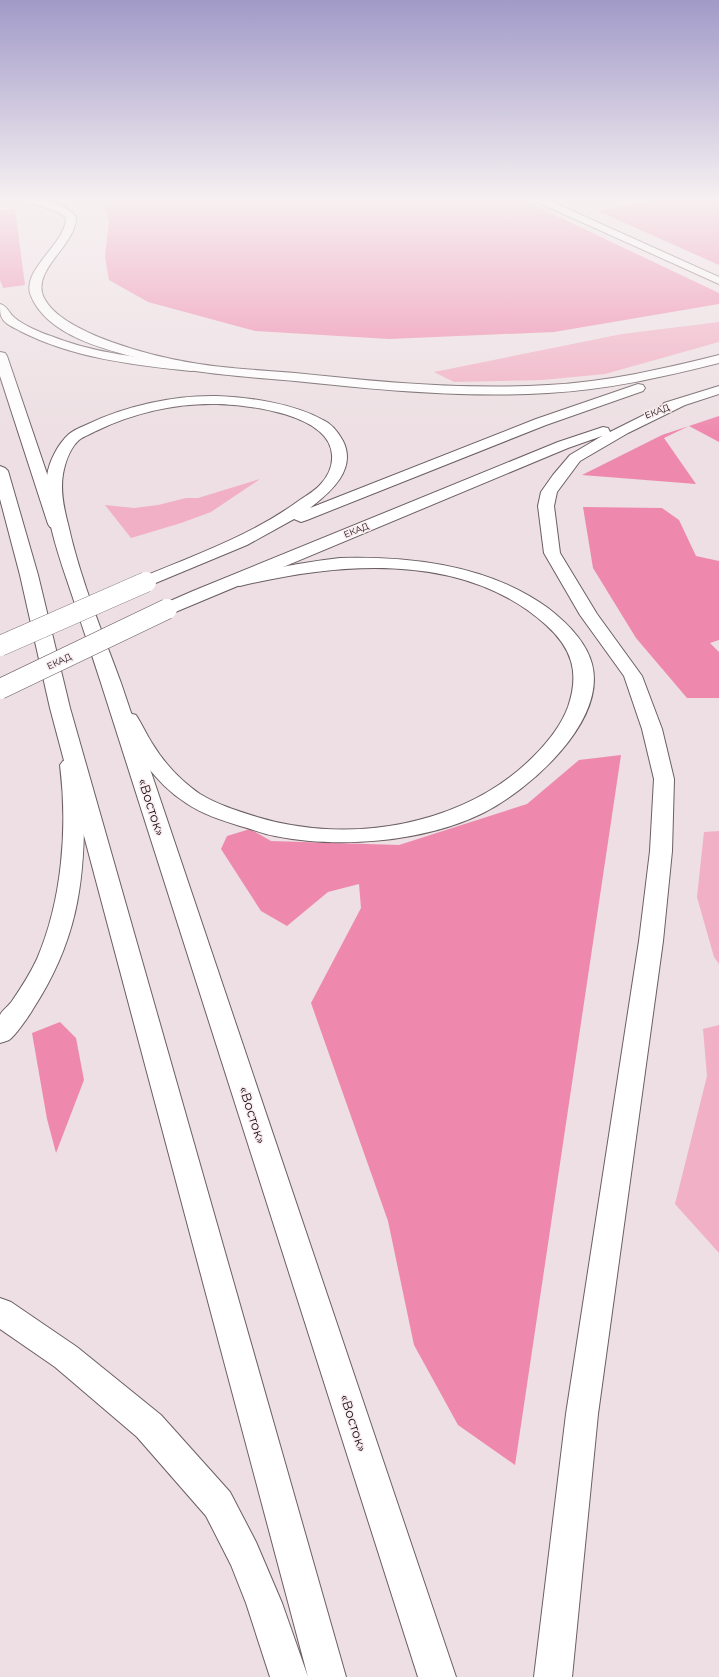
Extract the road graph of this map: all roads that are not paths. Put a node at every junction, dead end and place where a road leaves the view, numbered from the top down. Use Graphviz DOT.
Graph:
graph roads {
  1 [pos="38,278"];
  2 [pos="0,308"];
  3 [pos="0,356"];
  4 [pos="719,360"];
  5 [pos="191,367"];
  6 [pos="719,390"];
  7 [pos="683,401"];
  8 [pos="0,471"];
  9 [pos="241,542"];
  10 [pos="66,553"];
  11 [pos="199,595"];
  12 [pos="0,646"];
  13 [pos="111,683"];
  14 [pos="0,689"];
  15 [pos="60,708"];
  16 [pos="0,1033"];
  17 [pos="0,1312"];
  18 [pos="289,1677"];
  19 [pos="327,1677"];
  20 [pos="437,1677"];
  21 [pos="553,1677"];
  1 -- 5 [label="main road"];
  2 -- 5 [label="main road"];
  3 -- 10 [label="main road"];
  4 -- 5 [label="main road"];
  4 -- 9 [label="main road"];
  6 -- 7 [label="main road, ЕКАД"];
  7 -- 11 [label="main road, ЕКАД"];
  7 -- 21 [label="main road"];
  8 -- 15 [label="main road"];
  9 -- 10 [label="main road"];
  9 -- 12 [label="main road, bridge"];
  10 -- 13 [label="main road, «Восток»"];
  11 -- 13 [label="main road"];
  11 -- 14 [label="main road, ЕКАД, bridge"];
  13 -- 20 [label="main road, «Восток»"];
  15 -- 16 [label="main road"];
  15 -- 19 [label="main road"];
  17 -- 18 [label="main road"];
}
